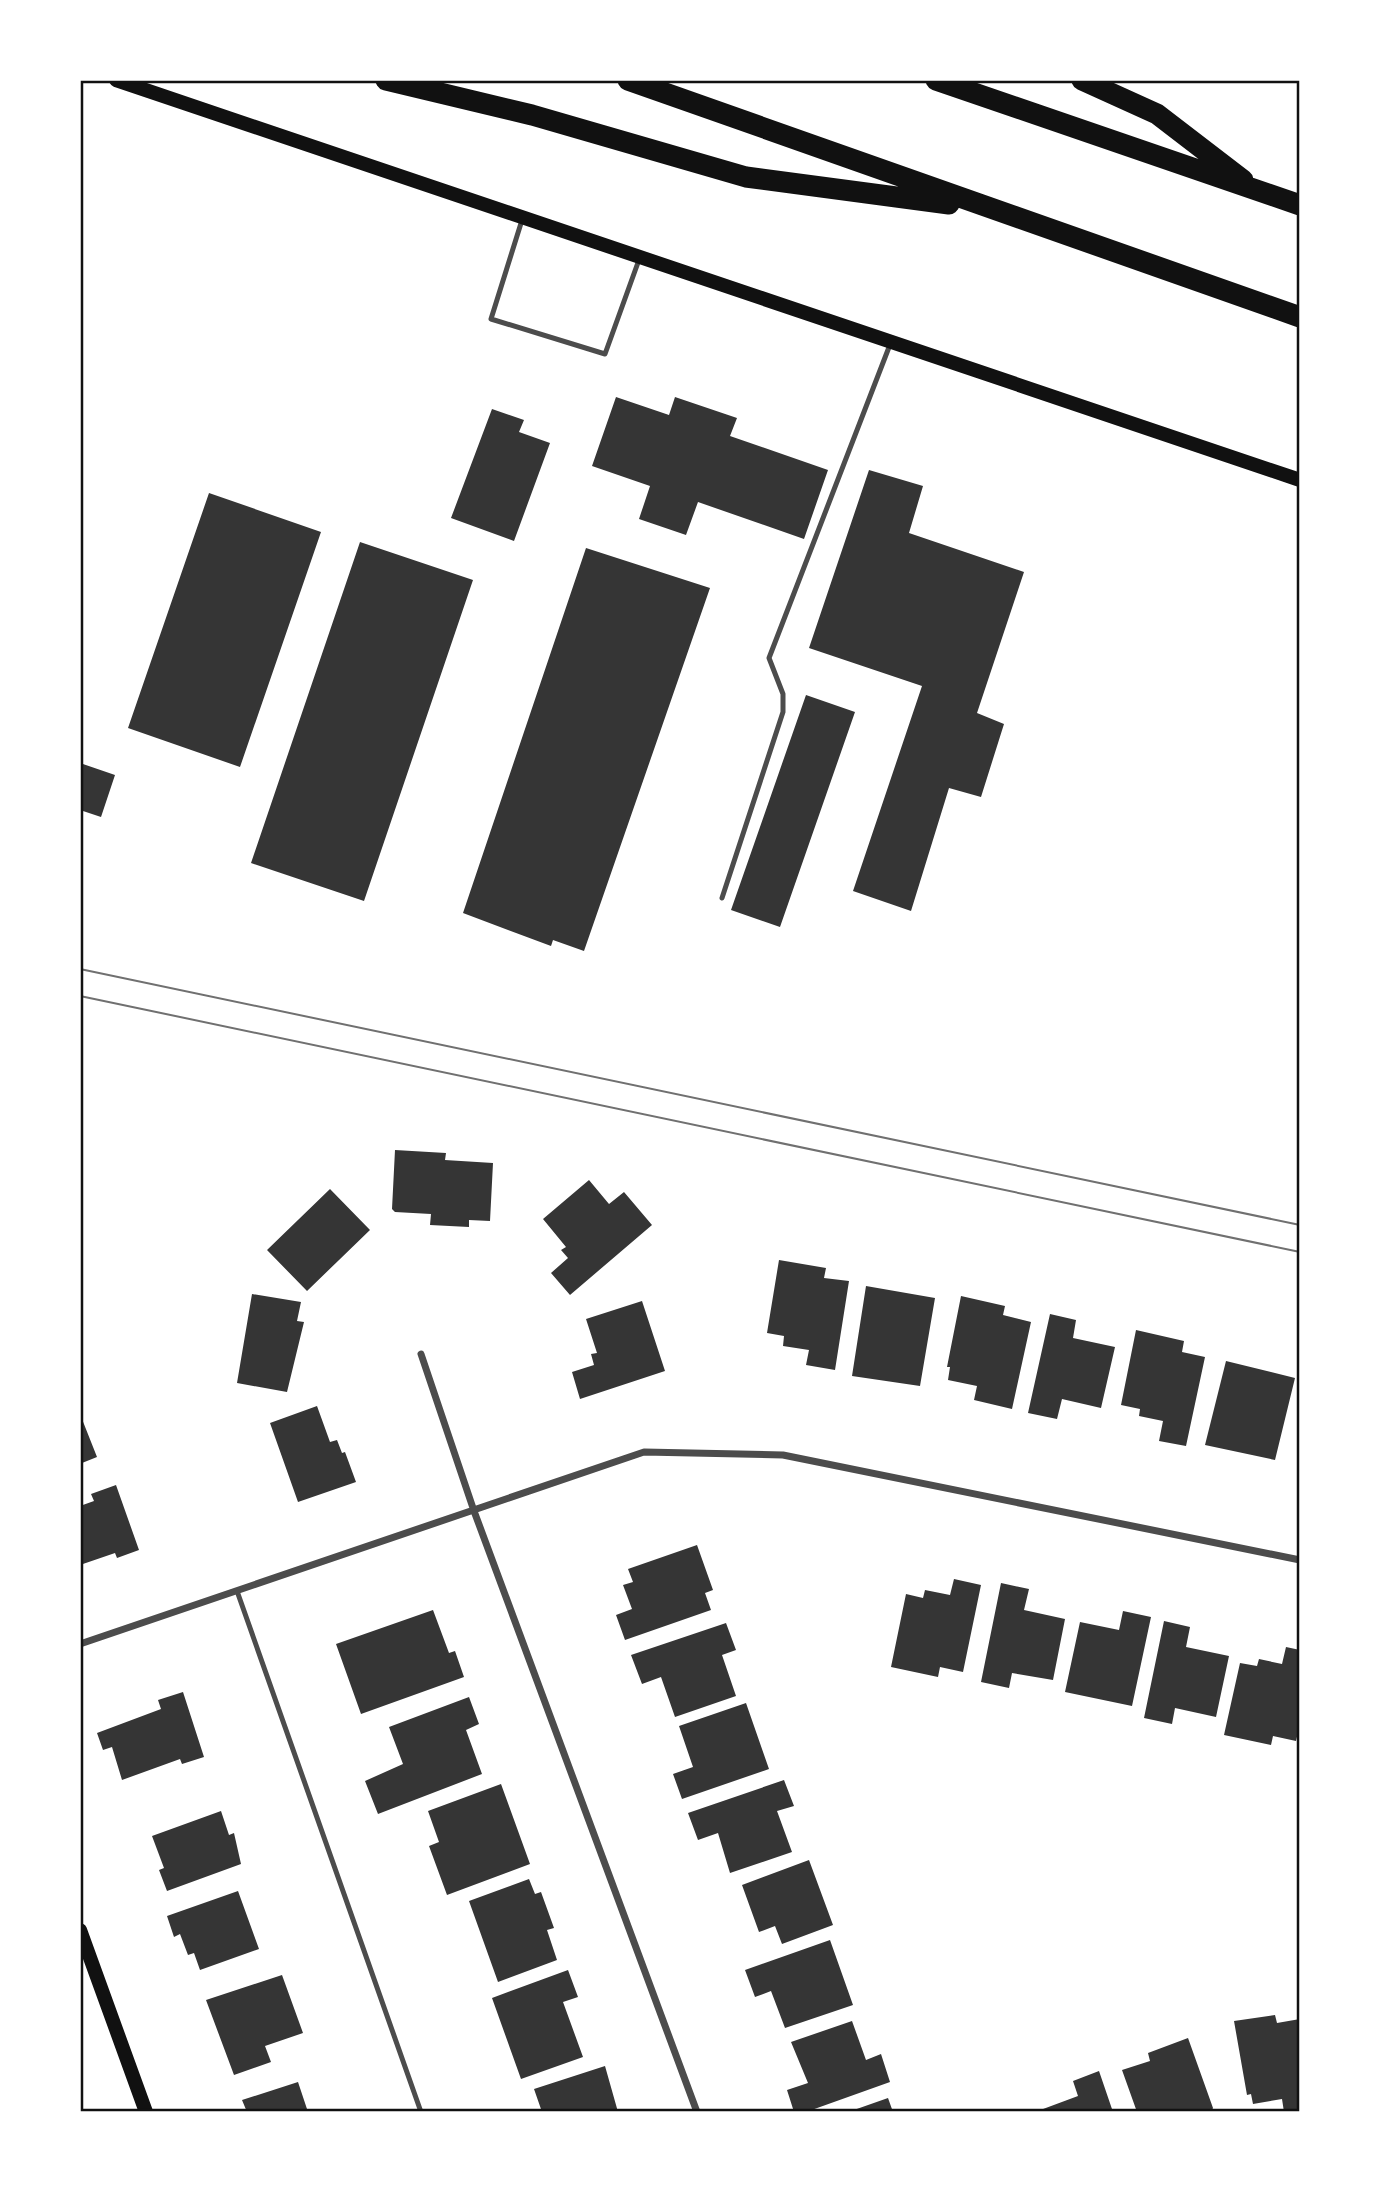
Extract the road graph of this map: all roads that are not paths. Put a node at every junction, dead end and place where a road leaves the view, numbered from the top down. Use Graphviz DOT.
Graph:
graph roads {
  1 [pos="116,80"];
  2 [pos="386,80"];
  3 [pos="628,80"];
  4 [pos="936,80"];
  5 [pos="1082,80"];
  6 [pos="1258,191"];
  7 [pos="1300,205"];
  8 [pos="993,210"];
  9 [pos="523,218"];
  10 [pos="640,257"];
  11 [pos="1300,317"];
  12 [pos="891,342"];
  13 [pos="1300,480"];
  14 [pos="722,898"];
  15 [pos="421,1354"];
  16 [pos="474,1511"];
  17 [pos="1300,1560"];
  18 [pos="237,1591"];
  19 [pos="80,1644"];
  20 [pos="80,1930"];
  21 [pos="146,2112"];
  22 [pos="421,2112"];
  23 [pos="697,2112"];
  1 -- 9 [label="main road"];
  2 -- 8 [label="highway"];
  3 -- 8 [label="highway"];
  4 -- 6 [label="highway"];
  5 -- 6 [label="highway"];
  6 -- 7 [label="highway"];
  8 -- 11 [label="highway"];
  9 -- 10 [label="main road"];
  9 -- 10 [label="lane"];
  10 -- 12 [label="main road"];
  12 -- 13 [label="main road"];
  12 -- 14 [label="lane"];
  15 -- 16 [label="street"];
  16 -- 17 [label="street"];
  16 -- 18 [label="street"];
  16 -- 23 [label="street"];
  18 -- 19 [label="street"];
  18 -- 22 [label="lane"];
  20 -- 21 [label="main road"];
}
